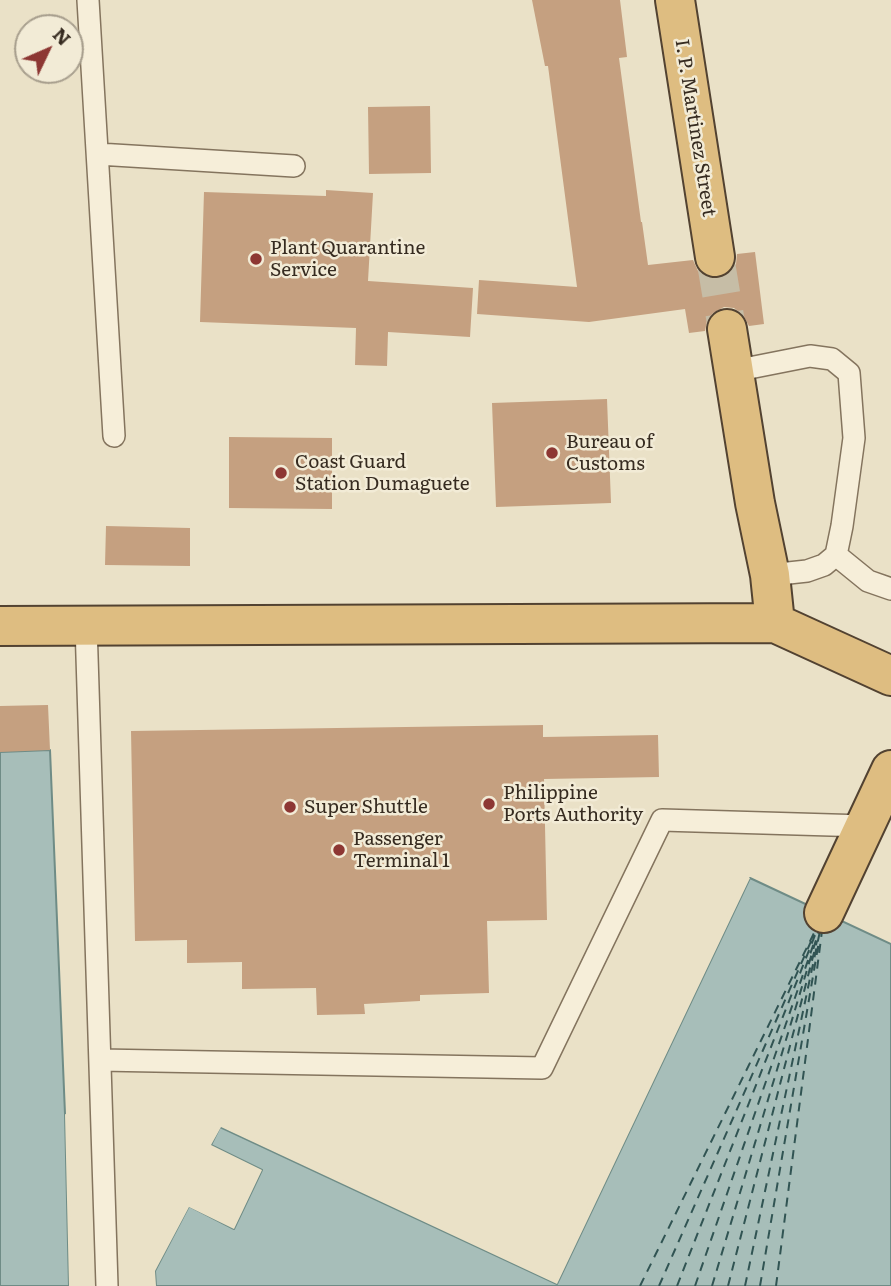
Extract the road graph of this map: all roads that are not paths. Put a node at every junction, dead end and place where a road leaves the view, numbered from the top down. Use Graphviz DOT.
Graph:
graph roads {
  1 [pos="88,0"];
  2 [pos="675,0"];
  3 [pos="98,154"];
  4 [pos="294,166"];
  5 [pos="715,257"];
  6 [pos="727,329"];
  7 [pos="734,371"];
  8 [pos="114,436"];
  9 [pos="836,555"];
  10 [pos="770,575"];
  11 [pos="891,589"];
  12 [pos="775,623"];
  13 [pos="86,625"];
  14 [pos="0,626"];
  15 [pos="891,676"];
  16 [pos="891,770"];
  17 [pos="865,827"];
  18 [pos="824,913"];
  19 [pos="100,1060"];
  20 [pos="107,1286"];
  1 -- 3 [label="lane"];
  2 -- 5 [label="highway, I. P. Martinez Street"];
  3 -- 4 [label="lane"];
  3 -- 8 [label="lane"];
  6 -- 7 [label="highway"];
  7 -- 9 [label="lane"];
  7 -- 10 [label="highway"];
  9 -- 10 [label="lane"];
  9 -- 11 [label="lane"];
  10 -- 12 [label="highway"];
  12 -- 13 [label="highway"];
  12 -- 15 [label="highway"];
  13 -- 14 [label="highway"];
  13 -- 19 [label="lane"];
  16 -- 17 [label="highway"];
  17 -- 18 [label="highway"];
  17 -- 19 [label="lane"];
  19 -- 20 [label="lane"];
}
